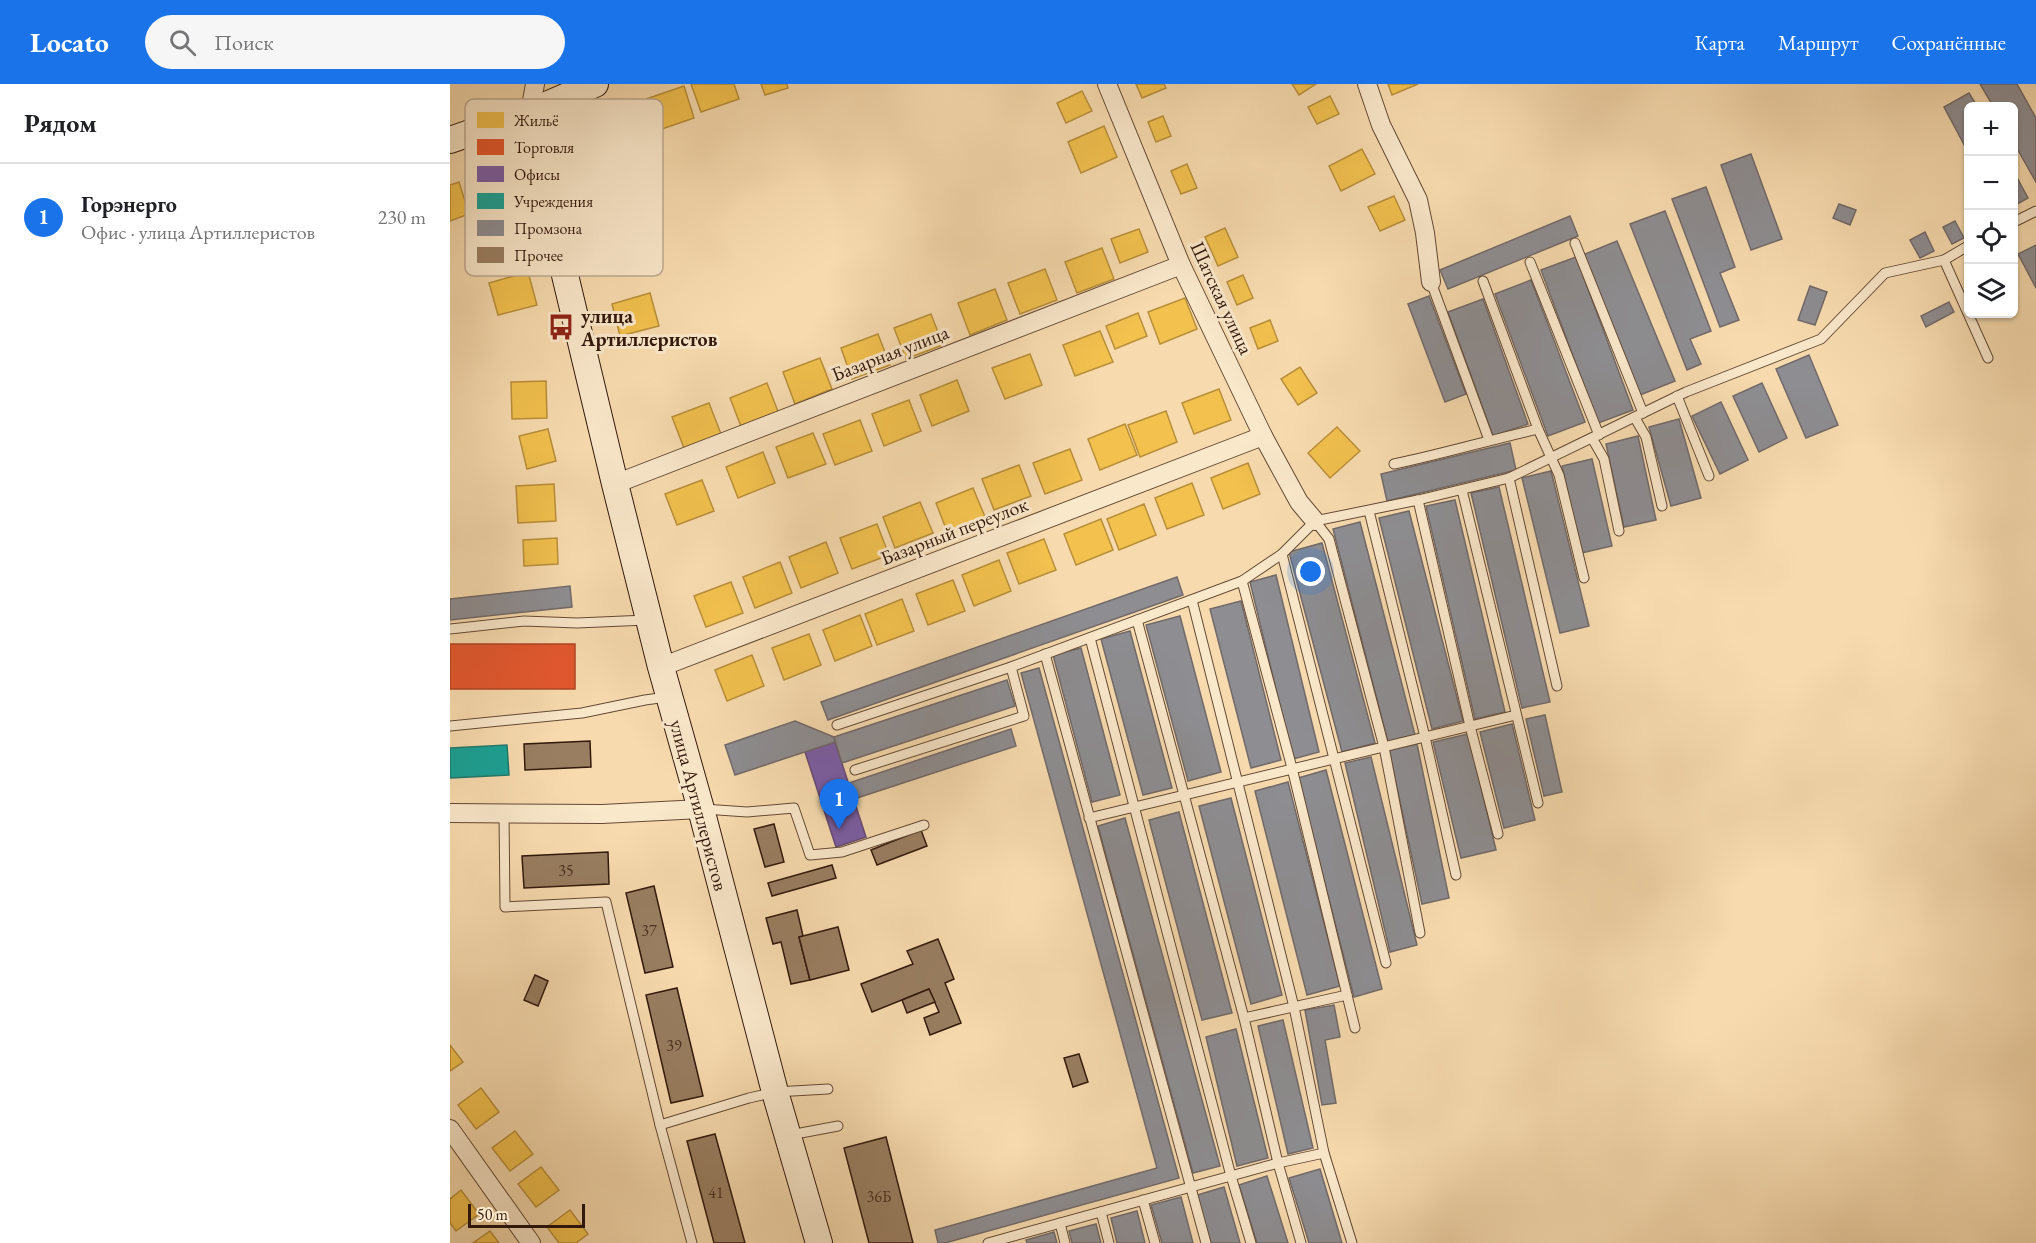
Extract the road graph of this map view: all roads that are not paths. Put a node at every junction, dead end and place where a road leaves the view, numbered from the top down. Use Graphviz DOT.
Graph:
graph roads {
  1 [pos="535,84"];
  2 [pos="595,84"];
  3 [pos="1107,84"];
  4 [pos="1367,84"];
  5 [pos="532,99"];
  6 [pos="560,99"];
  7 [pos="465,135"];
  8 [pos="450,140"];
  9 [pos="2036,211"];
  10 [pos="2018,220"];
  11 [pos="1575,243"];
  12 [pos="1964,248"];
  13 [pos="1944,260"];
  14 [pos="1530,262"];
  15 [pos="1181,265"];
  16 [pos="565,276"];
  17 [pos="1483,281"];
  18 [pos="1431,282"];
  19 [pos="1988,358"];
  20 [pos="1677,396"];
  21 [pos="1639,415"];
  22 [pos="1538,429"];
  23 [pos="1263,436"];
  24 [pos="1596,436"];
  25 [pos="1489,440"];
  26 [pos="1551,458"];
  27 [pos="1394,464"];
  28 [pos="1709,476"];
  29 [pos="1509,478"];
  30 [pos="615,484"];
  31 [pos="1462,490"];
  32 [pos="1418,500"];
  33 [pos="1662,506"];
  34 [pos="1369,511"];
  35 [pos="1315,521"];
  36 [pos="1619,531"];
  37 [pos="1282,554"];
  38 [pos="1584,578"];
  39 [pos="1242,580"];
  40 [pos="1192,600"];
  41 [pos="650,620"];
  42 [pos="1137,620"];
  43 [pos="450,629"];
  44 [pos="1090,638"];
  45 [pos="1045,654"];
  46 [pos="661,667"];
  47 [pos="1011,667"];
  48 [pos="1557,686"];
  49 [pos="670,697"];
  50 [pos="1516,715"];
  51 [pos="837,725"];
  52 [pos="450,726"];
  53 [pos="1470,726"];
  54 [pos="1425,737"];
  55 [pos="1384,747"];
  56 [pos="1334,759"];
  57 [pos="1292,768"];
  58 [pos="855,770"];
  59 [pos="1238,782"];
  60 [pos="1183,795"];
  61 [pos="1538,803"];
  62 [pos="1135,806"];
  63 [pos="701,809"];
  64 [pos="450,813"];
  65 [pos="504,814"];
  66 [pos="1089,818"];
  67 [pos="924,825"];
  68 [pos="1498,834"];
  69 [pos="1456,875"];
  70 [pos="1420,933"];
  71 [pos="1386,963"];
  72 [pos="1347,995"];
  73 [pos="1294,1007"];
  74 [pos="1244,1018"];
  75 [pos="1355,1028"];
  76 [pos="828,1089"];
  77 [pos="776,1092"];
  78 [pos="660,1125"];
  79 [pos="838,1126"];
  80 [pos="450,1129"];
  81 [pos="788,1135"];
  82 [pos="1324,1153"];
  83 [pos="1278,1163"];
  84 [pos="1231,1176"];
  85 [pos="1190,1187"];
  86 [pos="1143,1200"];
  87 [pos="1101,1212"];
  88 [pos="1060,1223"];
  89 [pos="1019,1239"];
  90 [pos="531,1243"];
  91 [pos="692,1243"];
  92 [pos="819,1243"];
  93 [pos="988,1243"];
  94 [pos="1065,1243"];
  95 [pos="1109,1243"];
  96 [pos="1155,1243"];
  97 [pos="1206,1243"];
  98 [pos="1251,1243"];
  99 [pos="1301,1243"];
  100 [pos="1352,1243"];
  1 -- 5 [label="street, улица Артиллеристов"];
  2 -- 6 [label="street"];
  3 -- 15 [label="street, Шатская улица"];
  4 -- 18 [label="street"];
  7 -- 8 [label="street"];
  9 -- 10 [label="lane"];
  11 -- 21 [label="lane"];
  12 -- 13 [label="lane"];
  13 -- 19 [label="lane"];
  13 -- 20 [label="lane"];
  14 -- 24 [label="lane"];
  15 -- 23 [label="street, Шатская улица"];
  15 -- 30 [label="street, Базарная улица"];
  16 -- 30 [label="street, улица Артиллеристов"];
  17 -- 22 [label="lane"];
  18 -- 25 [label="lane"];
  20 -- 21 [label="lane"];
  20 -- 28 [label="lane"];
  21 -- 24 [label="lane"];
  21 -- 33 [label="lane"];
  22 -- 25 [label="lane"];
  22 -- 26 [label="lane"];
  23 -- 35 [label="street, Шатская улица"];
  23 -- 46 [label="street, Базарный переулок"];
  24 -- 26 [label="lane"];
  24 -- 36 [label="lane"];
  25 -- 27 [label="lane"];
  26 -- 29 [label="lane"];
  26 -- 38 [label="lane"];
  29 -- 31 [label="lane"];
  29 -- 48 [label="lane"];
  30 -- 41 [label="street, улица Артиллеристов"];
  31 -- 32 [label="lane"];
  31 -- 50 [label="lane"];
  32 -- 34 [label="lane"];
  32 -- 53 [label="lane"];
  34 -- 35 [label="lane"];
  34 -- 54 [label="lane"];
  35 -- 37 [label="lane"];
  35 -- 55 [label="lane"];
  37 -- 39 [label="lane"];
  37 -- 56 [label="lane"];
  39 -- 40 [label="lane"];
  39 -- 57 [label="lane"];
  40 -- 42 [label="lane"];
  40 -- 59 [label="lane"];
  41 -- 43 [label="lane"];
  41 -- 46 [label="street, улица Артиллеристов"];
  42 -- 44 [label="lane"];
  42 -- 60 [label="lane"];
  44 -- 45 [label="lane"];
  44 -- 62 [label="lane"];
  45 -- 47 [label="lane"];
  45 -- 66 [label="lane"];
  46 -- 49 [label="street, улица Артиллеристов"];
  47 -- 51 [label="lane"];
  47 -- 58 [label="lane"];
  49 -- 52 [label="lane"];
  49 -- 63 [label="street, улица Артиллеристов"];
  50 -- 53 [label="lane"];
  50 -- 61 [label="lane"];
  53 -- 54 [label="lane"];
  53 -- 68 [label="lane"];
  54 -- 55 [label="lane"];
  54 -- 69 [label="lane"];
  55 -- 56 [label="lane"];
  55 -- 70 [label="lane"];
  56 -- 57 [label="lane"];
  56 -- 71 [label="lane"];
  57 -- 59 [label="lane"];
  57 -- 72 [label="lane"];
  59 -- 60 [label="lane"];
  59 -- 73 [label="lane"];
  60 -- 62 [label="lane"];
  60 -- 74 [label="lane"];
  62 -- 66 [label="lane"];
  62 -- 84 [label="lane"];
  63 -- 65 [label="street"];
  63 -- 67 [label="lane"];
  63 -- 77 [label="street, улица Артиллеристов"];
  64 -- 65 [label="street"];
  65 -- 78 [label="lane"];
  66 -- 85 [label="lane"];
  72 -- 73 [label="lane"];
  72 -- 75 [label="lane"];
  73 -- 74 [label="lane"];
  73 -- 82 [label="lane"];
  74 -- 83 [label="lane"];
  76 -- 77 [label="lane"];
  77 -- 78 [label="lane"];
  77 -- 81 [label="street, улица Артиллеристов"];
  78 -- 91 [label="lane"];
  79 -- 81 [label="lane"];
  80 -- 90 [label="street"];
  81 -- 92 [label="street, улица Артиллеристов"];
  82 -- 83 [label="lane"];
  82 -- 100 [label="lane"];
  83 -- 84 [label="lane"];
  83 -- 99 [label="lane"];
  84 -- 85 [label="lane"];
  84 -- 98 [label="lane"];
  85 -- 86 [label="lane"];
  85 -- 97 [label="lane"];
  86 -- 87 [label="lane"];
  86 -- 96 [label="lane"];
  87 -- 88 [label="lane"];
  87 -- 95 [label="lane"];
  88 -- 89 [label="lane"];
  88 -- 94 [label="lane"];
  89 -- 93 [label="lane"];
}
